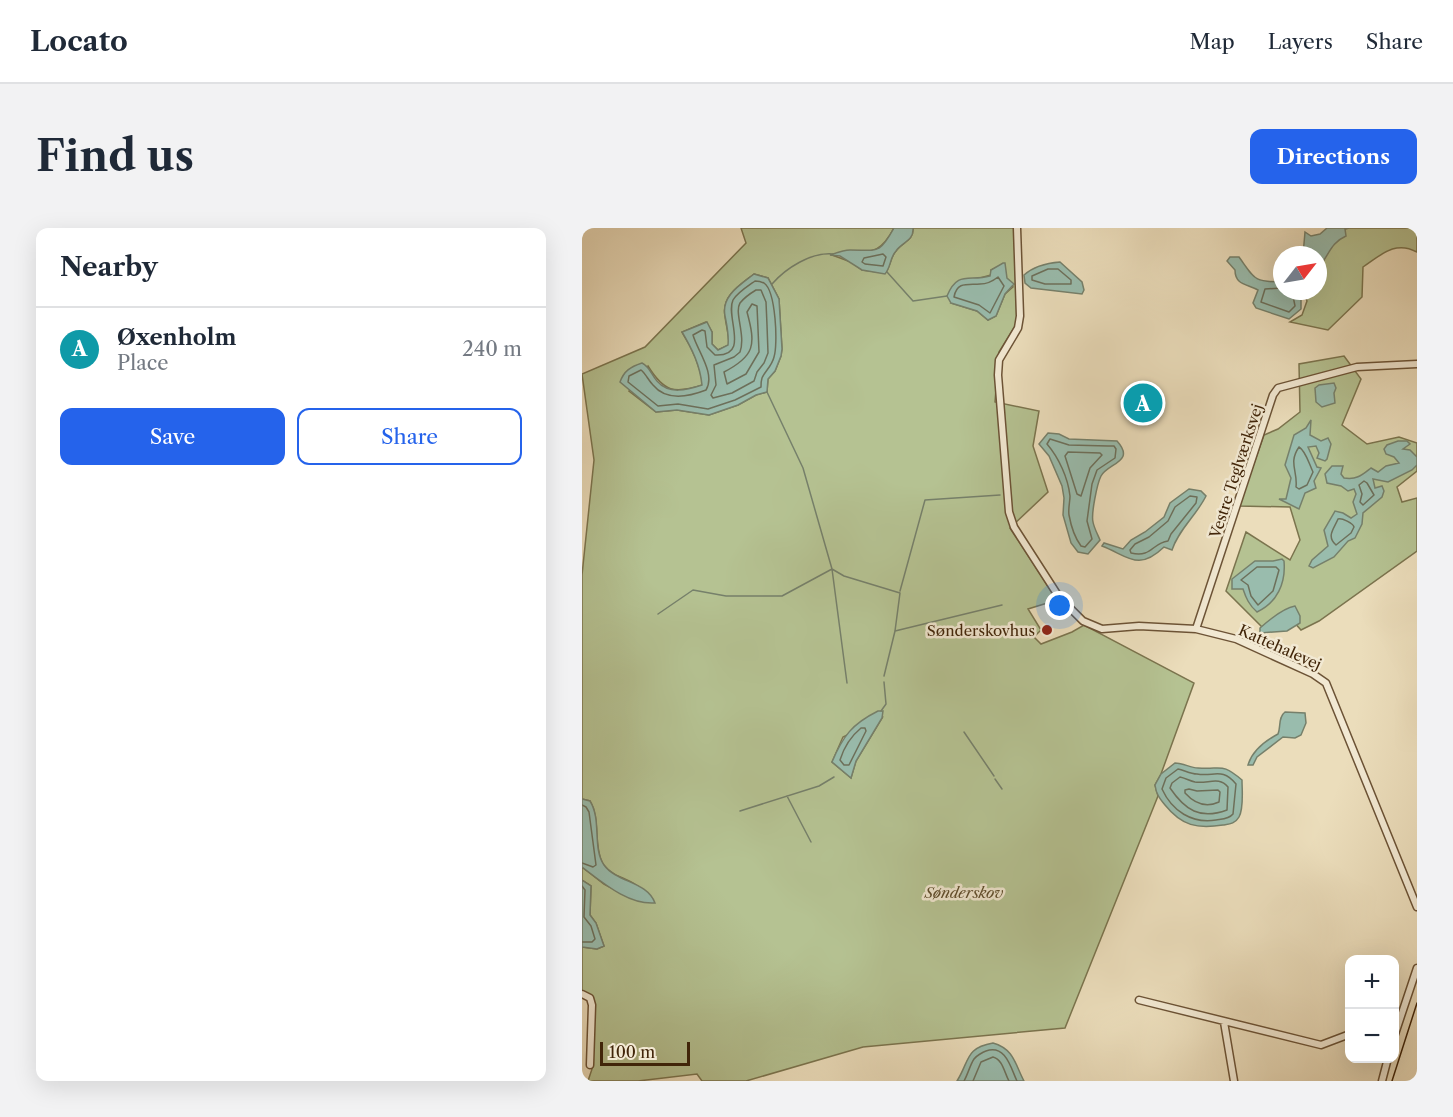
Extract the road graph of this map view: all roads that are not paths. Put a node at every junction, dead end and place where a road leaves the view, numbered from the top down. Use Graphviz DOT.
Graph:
graph roads {
  1 [pos="1017,228"];
  2 [pos="1417,364"];
  3 [pos="1196,629"];
  4 [pos="1417,908"];
  5 [pos="1417,968"];
  6 [pos="582,994"];
  7 [pos="1139,1000"];
  8 [pos="1224,1022"];
  9 [pos="1399,1024"];
  10 [pos="1345,1036"];
  11 [pos="1387,1063"];
  12 [pos="590,1065"];
  13 [pos="1234,1081"];
  14 [pos="1382,1081"];
  1 -- 3 [label="street, Kattehalevej"];
  2 -- 3 [label="street, Vestre Teglværksvej"];
  3 -- 4 [label="street, Kattehalevej"];
  5 -- 9 [label="street"];
  6 -- 12 [label="street"];
  7 -- 8 [label="street"];
  8 -- 10 [label="street"];
  8 -- 13 [label="street"];
  11 -- 14 [label="street"];
}
